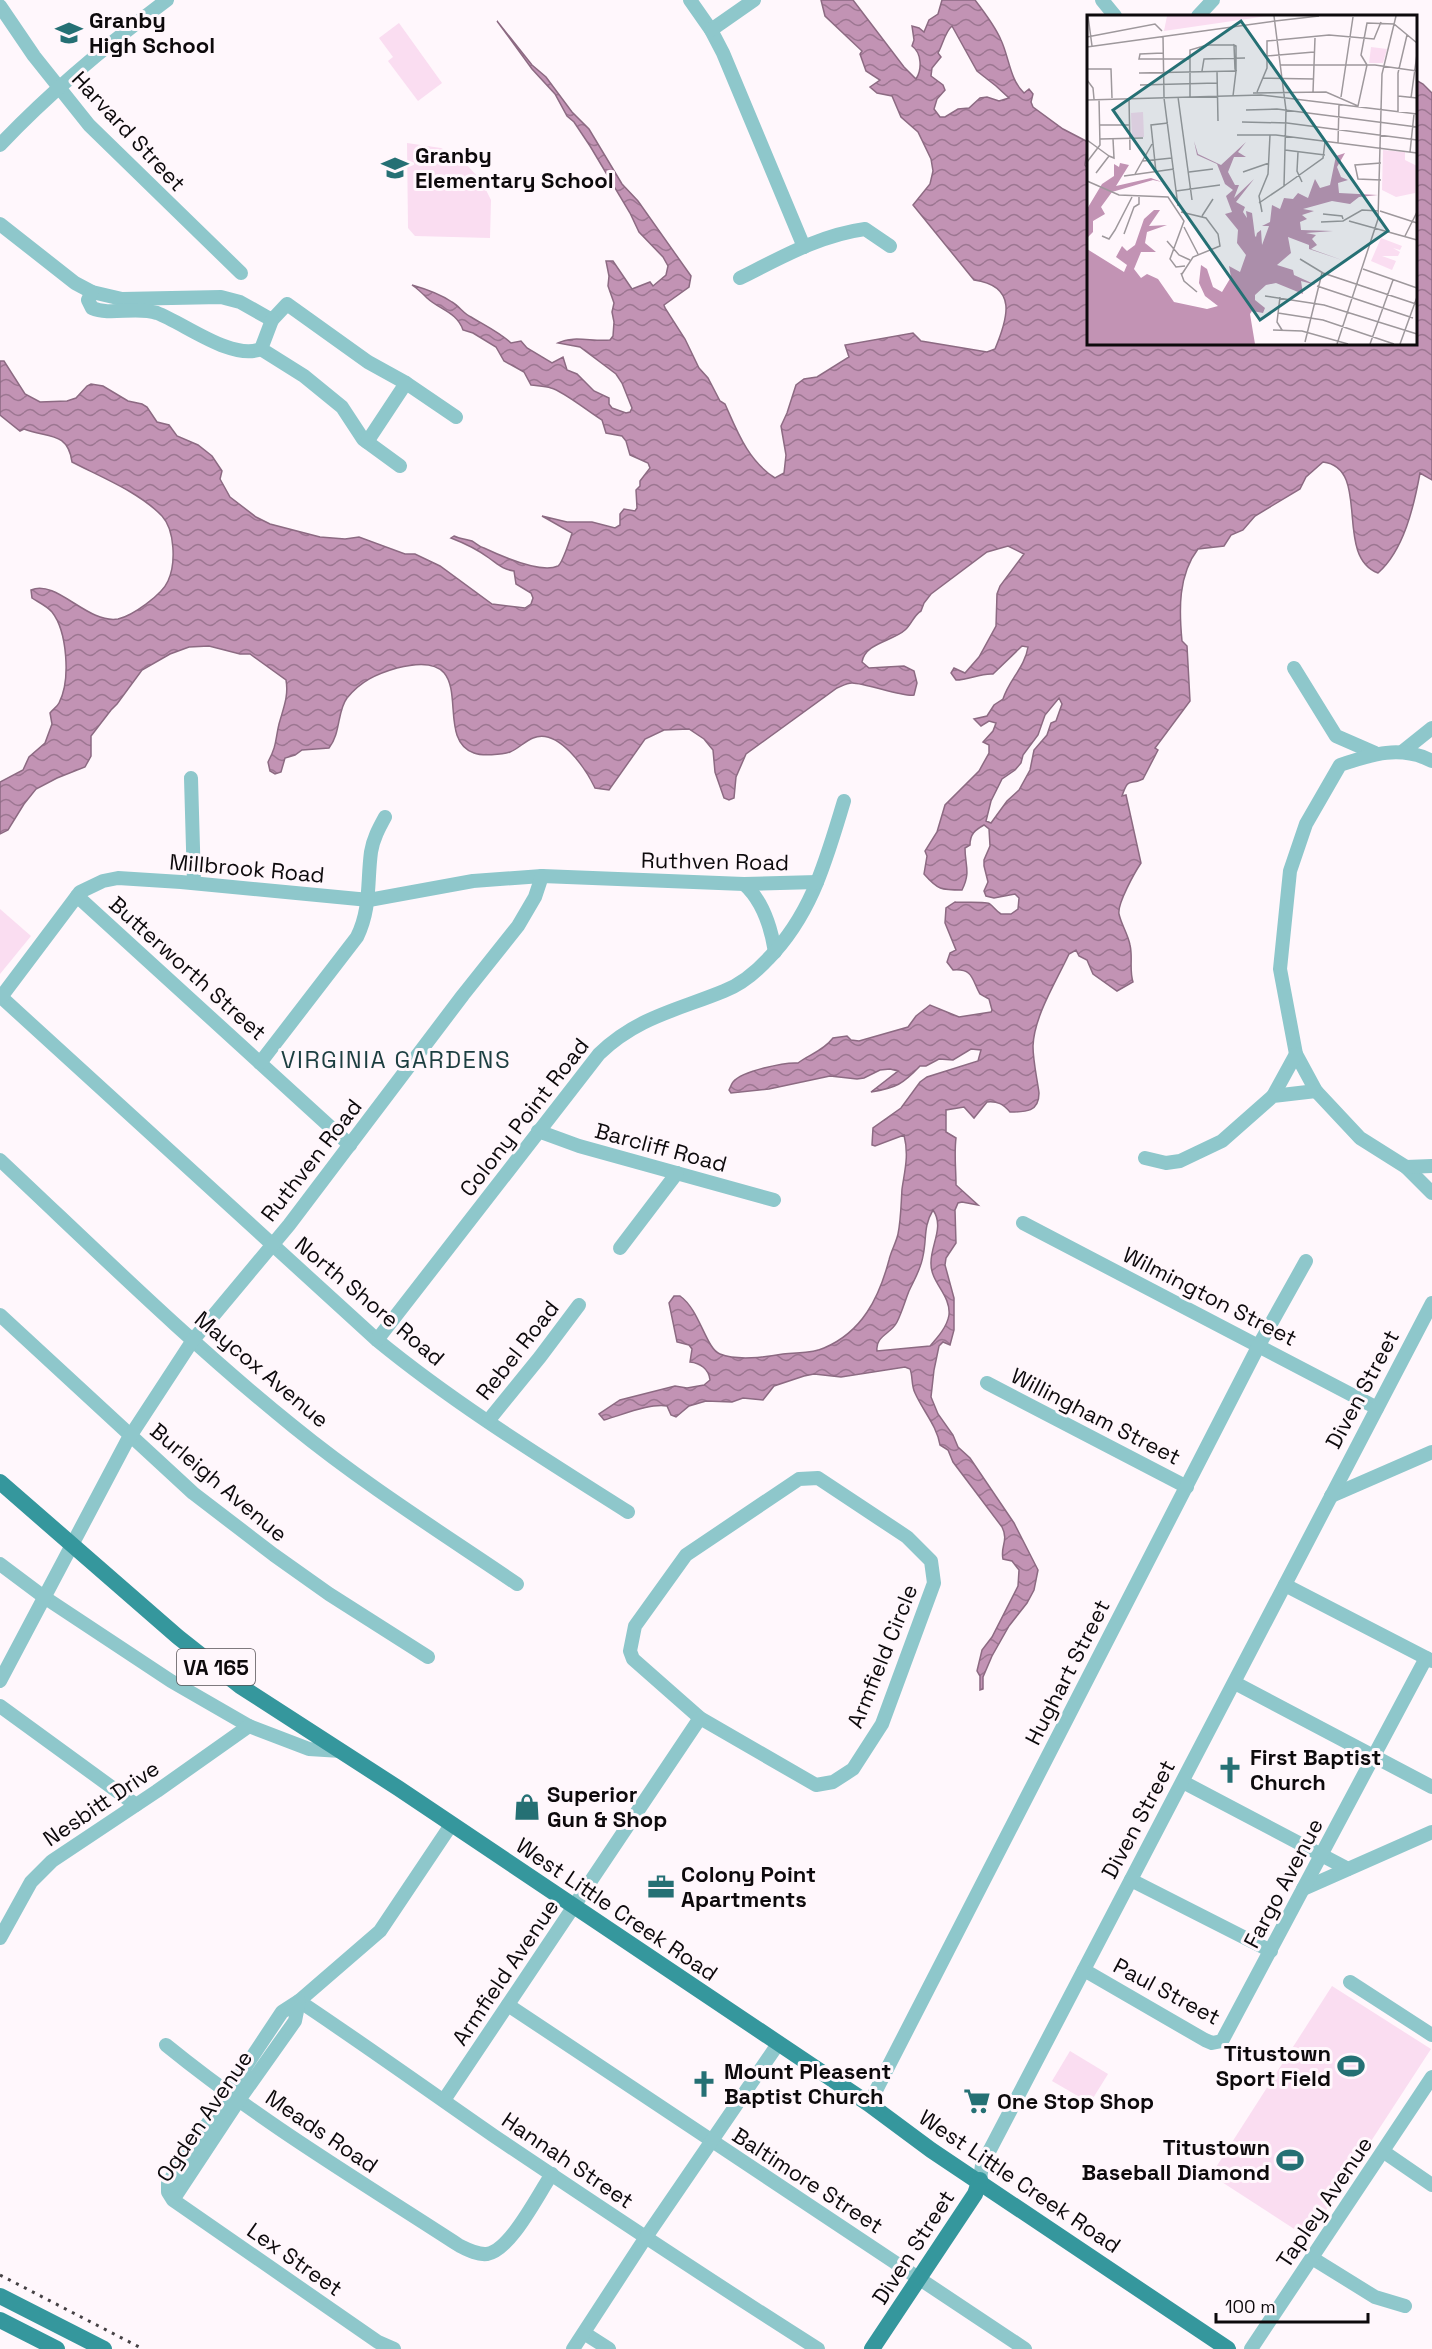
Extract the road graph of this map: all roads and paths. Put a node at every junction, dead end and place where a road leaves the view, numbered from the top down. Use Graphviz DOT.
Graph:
graph roads {
  1 [pos="167,0"];
  2 [pos="690,0"];
  3 [pos="754,0"];
  4 [pos="1102,0"];
  5 [pos="1213,0"];
  6 [pos="0,6"];
  7 [pos="1113,15"];
  8 [pos="1199,15"];
  9 [pos="711,30"];
  10 [pos="59,88"];
  11 [pos="0,145"];
  12 [pos="0,224"];
  13 [pos="890,246"];
  14 [pos="804,247"];
  15 [pos="241,273"];
  16 [pos="740,278"];
  17 [pos="92,292"];
  18 [pos="272,320"];
  19 [pos="261,349"];
  20 [pos="406,382"];
  21 [pos="456,417"];
  22 [pos="367,442"];
  23 [pos="400,466"];
  24 [pos="1294,668"];
  25 [pos="1432,728"];
  26 [pos="1336,736"];
  27 [pos="1402,752"];
  28 [pos="1375,753"];
  29 [pos="1432,761"];
  30 [pos="1340,765"];
  31 [pos="191,778"];
  32 [pos="844,801"];
  33 [pos="385,816"];
  34 [pos="542,876"];
  35 [pos="817,882"];
  36 [pos="194,883"];
  37 [pos="744,884"];
  38 [pos="77,896"];
  39 [pos="369,900"];
  40 [pos="775,952"];
  41 [pos="0,997"];
  42 [pos="1296,1054"];
  43 [pos="260,1063"];
  44 [pos="1316,1091"];
  45 [pos="1273,1096"];
  46 [pos="538,1131"];
  47 [pos="350,1144"];
  48 [pos="1145,1158"];
  49 [pos="0,1160"];
  50 [pos="1432,1166"];
  51 [pos="1406,1167"];
  52 [pos="677,1173"];
  53 [pos="1432,1192"];
  54 [pos="774,1200"];
  55 [pos="1023,1223"];
  56 [pos="272,1245"];
  57 [pos="620,1248"];
  58 [pos="1306,1261"];
  59 [pos="1432,1303"];
  60 [pos="579,1305"];
  61 [pos="0,1315"];
  62 [pos="193,1340"];
  63 [pos="377,1340"];
  64 [pos="1259,1345"];
  65 [pos="987,1383"];
  66 [pos="1377,1408"];
  67 [pos="488,1420"];
  68 [pos="130,1435"];
  69 [pos="1432,1452"];
  70 [pos="0,1482"];
  71 [pos="1187,1487"];
  72 [pos="1331,1497"];
  73 [pos="628,1512"];
  74 [pos="72,1545"];
  75 [pos="0,1564"];
  76 [pos="517,1584"];
  77 [pos="1285,1585"];
  78 [pos="44,1597"];
  79 [pos="428,1657"];
  80 [pos="1429,1660"];
  81 [pos="0,1681"];
  82 [pos="1235,1683"];
  83 [pos="0,1706"];
  84 [pos="700,1718"];
  85 [pos="249,1726"];
  86 [pos="341,1751"];
  87 [pos="1373,1756"];
  88 [pos="1183,1782"];
  89 [pos="1432,1787"];
  90 [pos="136,1805"];
  91 [pos="451,1825"];
  92 [pos="1432,1832"];
  93 [pos="1322,1854"];
  94 [pos="1348,1869"];
  95 [pos="1131,1880"];
  96 [pos="1304,1888"];
  97 [pos="574,1908"];
  98 [pos="0,1938"];
  99 [pos="1271,1952"];
  100 [pos="1084,1970"];
  101 [pos="1350,1982"];
  102 [pos="299,2001"];
  103 [pos="508,2005"];
  104 [pos="1228,2032"];
  105 [pos="1432,2035"];
  106 [pos="778,2044"];
  107 [pos="166,2045"];
  108 [pos="1432,2077"];
  109 [pos="226,2093"];
  110 [pos="239,2100"];
  111 [pos="444,2100"];
  112 [pos="869,2104"];
  113 [pos="713,2142"];
  114 [pos="1384,2152"];
  115 [pos="552,2174"];
  116 [pos="980,2180"];
  117 [pos="1432,2185"];
  118 [pos="173,2200"];
  119 [pos="646,2237"];
  120 [pos="1312,2258"];
  121 [pos="920,2279"];
  122 [pos="0,2295"];
  123 [pos="1406,2306"];
  124 [pos="0,2320"];
  125 [pos="584,2333"];
  126 [pos="57,2349"];
  127 [pos="104,2349"];
  128 [pos="394,2349"];
  129 [pos="573,2349"];
  130 [pos="609,2349"];
  131 [pos="818,2349"];
  132 [pos="872,2349"];
  133 [pos="1025,2349"];
  134 [pos="1228,2349"];
  135 [pos="1251,2349"];
  1 -- 10 [label="street"];
  2 -- 9 [label="street"];
  3 -- 9 [label="street"];
  4 -- 7 [label="street"];
  5 -- 8 [label="street"];
  6 -- 10 [label="street, Harvard Street"];
  9 -- 14 [label="street"];
  10 -- 11 [label="street"];
  10 -- 15 [label="street, Harvard Street"];
  12 -- 17 [label="street"];
  13 -- 14 [label="street"];
  14 -- 16 [label="street"];
  17 -- 18 [label="street"];
  17 -- 19 [label="street"];
  18 -- 19 [label="street"];
  18 -- 20 [label="street"];
  19 -- 22 [label="street"];
  20 -- 21 [label="street"];
  20 -- 22 [label="street"];
  22 -- 23 [label="street"];
  24 -- 26 [label="street"];
  25 -- 27 [label="street"];
  26 -- 28 [label="street"];
  26 -- 30 [label="street"];
  27 -- 28 [label="street"];
  27 -- 29 [label="street"];
  28 -- 30 [label="street"];
  30 -- 42 [label="street"];
  31 -- 36 [label="street"];
  32 -- 35 [label="street, Colony Point Road"];
  33 -- 39 [label="street"];
  34 -- 37 [label="street, Ruthven Road"];
  34 -- 39 [label="street, Millbrook Road"];
  34 -- 47 [label="street, Ruthven Road"];
  35 -- 37 [label="street, Ruthven Road"];
  35 -- 40 [label="street, Colony Point Road"];
  36 -- 38 [label="street, Millbrook Road"];
  36 -- 39 [label="street, Millbrook Road"];
  37 -- 40 [label="street"];
  38 -- 41 [label="street, Millbrook Road"];
  38 -- 43 [label="street, Butterworth Street"];
  39 -- 43 [label="street"];
  40 -- 46 [label="street, Colony Point Road"];
  41 -- 56 [label="street, North Shore Road"];
  42 -- 44 [label="street"];
  42 -- 45 [label="street"];
  43 -- 47 [label="street, Butterworth Street"];
  44 -- 45 [label="street"];
  44 -- 51 [label="street"];
  45 -- 48 [label="street"];
  46 -- 52 [label="street, Barcliff Road"];
  46 -- 63 [label="street, Colony Point Road"];
  47 -- 56 [label="street, Ruthven Road"];
  49 -- 62 [label="street, Maycox Avenue"];
  50 -- 51 [label="street"];
  51 -- 53 [label="street"];
  52 -- 54 [label="street, Barcliff Road"];
  52 -- 57 [label="street"];
  55 -- 64 [label="street, Wilmington Street"];
  56 -- 62 [label="street, Ruthven Road"];
  56 -- 63 [label="street, North Shore Road"];
  58 -- 64 [label="street, Hughart Street"];
  59 -- 66 [label="street, Diven Street"];
  60 -- 67 [label="street, Rebel Road"];
  61 -- 68 [label="street, Burleigh Avenue"];
  62 -- 68 [label="street, Ruthven Road"];
  62 -- 76 [label="street, Maycox Avenue"];
  63 -- 67 [label="street, North Shore Road"];
  64 -- 66 [label="street, Wilmington Street"];
  64 -- 71 [label="street, Hughart Street"];
  65 -- 71 [label="street, Willingham Street"];
  66 -- 72 [label="street, Diven Street"];
  67 -- 73 [label="street, North Shore Road"];
  68 -- 74 [label="street, Ruthven Road"];
  68 -- 79 [label="street, Burleigh Avenue"];
  69 -- 72 [label="street"];
  70 -- 74 [label="main road, West Little Creek Road / VA 165"];
  71 -- 112 [label="street, Hughart Street"];
  72 -- 77 [label="street, Diven Street"];
  74 -- 78 [label="street, Ruthven Road"];
  74 -- 86 [label="main road, West Little Creek Road / VA 165"];
  75 -- 78 [label="street"];
  77 -- 80 [label="street"];
  77 -- 82 [label="street, Diven Street"];
  78 -- 81 [label="street, Ruthven Road"];
  78 -- 85 [label="street"];
  80 -- 87 [label="street, Fargo Avenue"];
  82 -- 87 [label="street"];
  82 -- 88 [label="street, Diven Street"];
  83 -- 90 [label="street"];
  84 -- 84 [label="street, Armfield Circle"];
  84 -- 97 [label="street, Armfield Avenue"];
  85 -- 86 [label="street"];
  85 -- 90 [label="street, Nesbitt Drive"];
  86 -- 91 [label="main road, West Little Creek Road / VA 165"];
  87 -- 89 [label="street"];
  87 -- 93 [label="street, Fargo Avenue"];
  88 -- 93 [label="street"];
  88 -- 95 [label="street, Diven Street"];
  90 -- 98 [label="street, Nesbitt Drive"];
  91 -- 97 [label="main road, West Little Creek Road / VA 165"];
  91 -- 102 [label="street, Ogden Avenue"];
  92 -- 94 [label="street"];
  93 -- 94 [label="street"];
  93 -- 96 [label="street, Fargo Avenue"];
  94 -- 96 [label="street"];
  95 -- 99 [label="street"];
  95 -- 100 [label="street, Diven Street"];
  96 -- 99 [label="street, Fargo Avenue"];
  97 -- 103 [label="street, Armfield Avenue"];
  97 -- 106 [label="main road, West Little Creek Road / VA 165"];
  99 -- 104 [label="street, Fargo Avenue"];
  100 -- 104 [label="street, Paul Street"];
  100 -- 116 [label="street, Diven Street"];
  101 -- 105 [label="street"];
  102 -- 109 [label="street, Ogden Avenue"];
  102 -- 110 [label="street, Ogden Avenue"];
  102 -- 111 [label="street, Hannah Street"];
  103 -- 111 [label="street, Armfield Avenue"];
  103 -- 113 [label="street, Baltimore Street"];
  106 -- 112 [label="main road, West Little Creek Road / VA 165"];
  106 -- 113 [label="street"];
  107 -- 109 [label="street, Meads Road"];
  108 -- 114 [label="street, Tapley Avenue"];
  109 -- 110 [label="street, Meads Road"];
  109 -- 118 [label="street, Ogden Avenue"];
  110 -- 115 [label="street, Meads Road"];
  110 -- 118 [label="street, Ogden Avenue"];
  111 -- 115 [label="street, Hannah Street"];
  112 -- 116 [label="main road, West Little Creek Road / VA 165"];
  113 -- 119 [label="street"];
  113 -- 121 [label="street, Baltimore Street"];
  114 -- 117 [label="street"];
  114 -- 120 [label="street, Tapley Avenue"];
  115 -- 119 [label="street, Hannah Street"];
  116 -- 121 [label="main road, Diven Street"];
  116 -- 134 [label="main road, West Little Creek Road / VA 165"];
  118 -- 128 [label="street, Lex Street"];
  119 -- 125 [label="street"];
  119 -- 131 [label="street, Hannah Street"];
  120 -- 123 [label="street"];
  120 -- 135 [label="street, Tapley Avenue"];
  121 -- 132 [label="main road, Diven Street"];
  121 -- 133 [label="street, Baltimore Street"];
  122 -- 127 [label="main road"];
  124 -- 126 [label="main road"];
  125 -- 129 [label="street"];
  125 -- 130 [label="street"];
}
